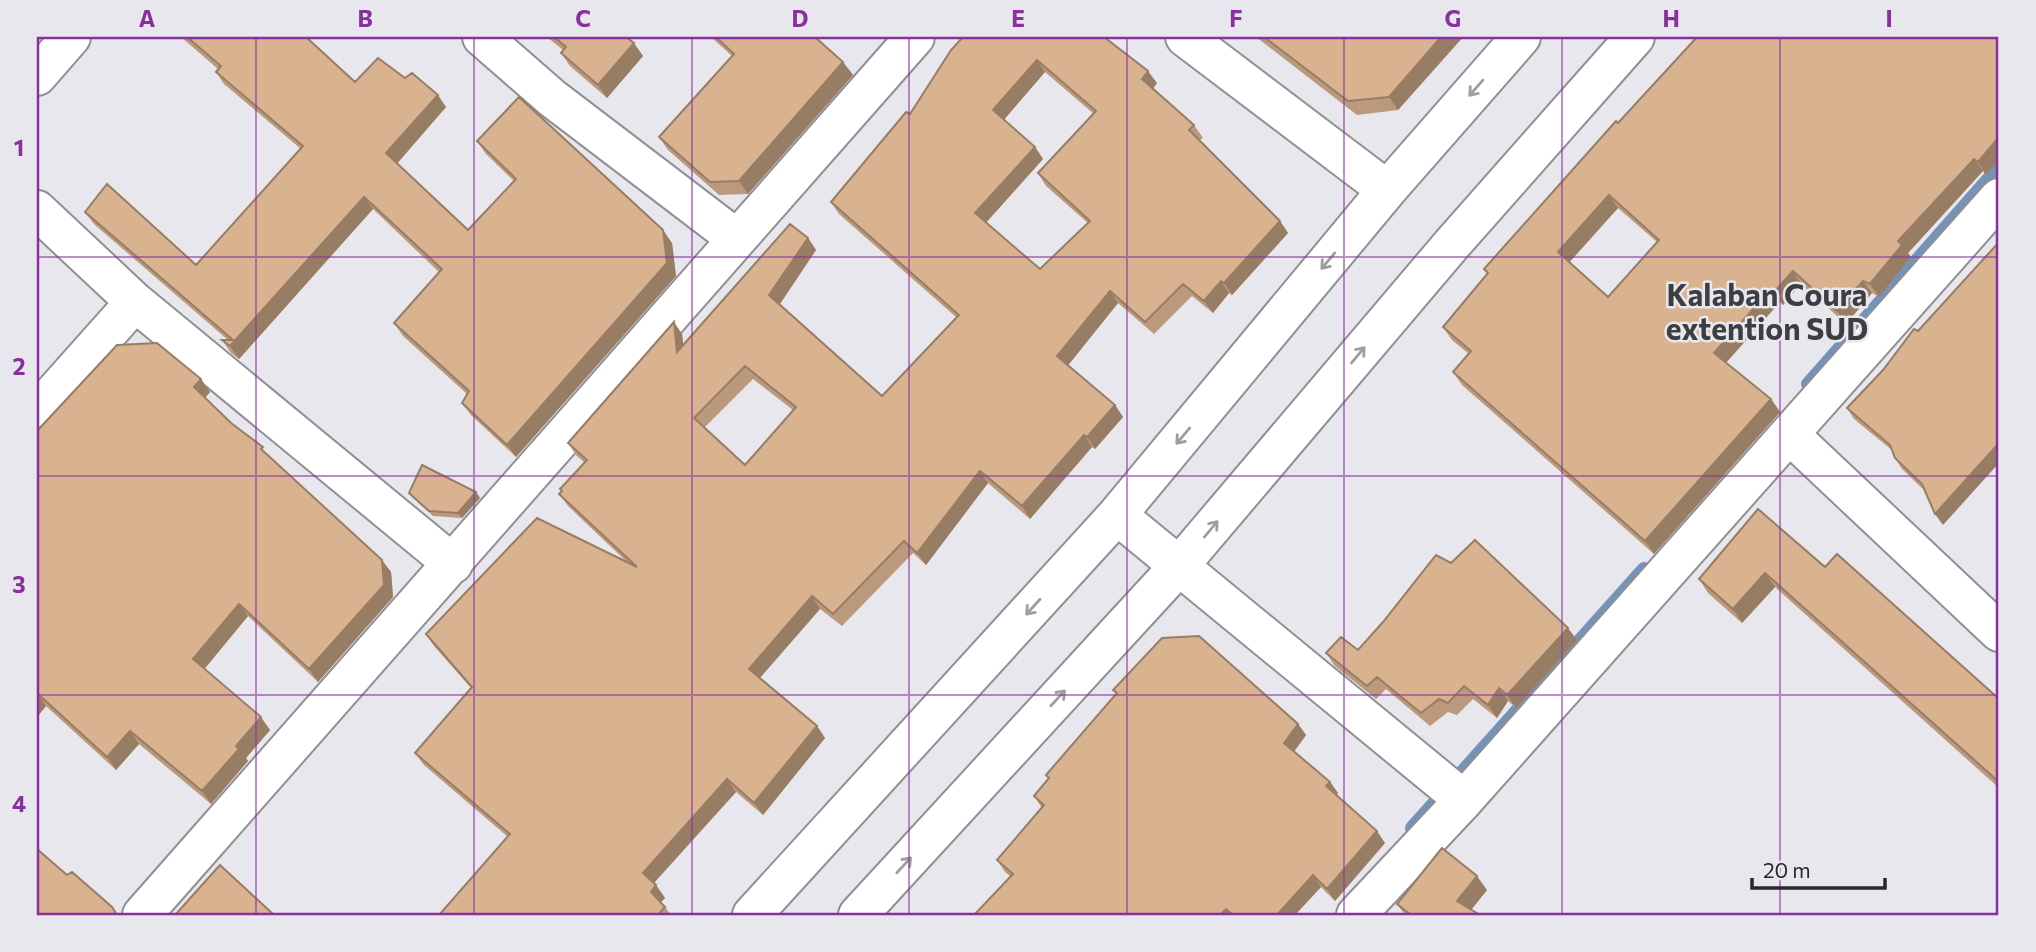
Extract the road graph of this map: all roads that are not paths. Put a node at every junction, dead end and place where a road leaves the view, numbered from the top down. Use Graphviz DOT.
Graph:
graph roads {
  1 [pos="71,37"];
  2 [pos="482,37"];
  3 [pos="915,37"];
  4 [pos="1185,37"];
  5 [pos="1521,37"];
  6 [pos="1635,37"];
  7 [pos="37,76"];
  8 [pos="1387,190"];
  9 [pos="1999,198"];
  10 [pos="37,210"];
  11 [pos="737,239"];
  12 [pos="135,302"];
  13 [pos="37,412"];
  14 [pos="1790,435"];
  15 [pos="1117,515"];
  16 [pos="453,564"];
  17 [pos="1180,566"];
  18 [pos="1999,632"];
  19 [pos="1464,800"];
  20 [pos="142,915"];
  21 [pos="752,915"];
  22 [pos="858,915"];
  23 [pos="1356,915"];
  1 -- 7 [label="street"];
  2 -- 11 [label="street"];
  3 -- 11 [label="street"];
  4 -- 8 [label="street"];
  5 -- 8 [label="street, one-way"];
  17 -- 6 [label="street, one-way"];
  8 -- 15 [label="street, one-way"];
  9 -- 14 [label="street"];
  10 -- 12 [label="street"];
  11 -- 16 [label="street"];
  12 -- 13 [label="street"];
  12 -- 16 [label="street"];
  14 -- 18 [label="street"];
  14 -- 19 [label="street"];
  15 -- 17 [label="street"];
  15 -- 21 [label="street, one-way"];
  16 -- 20 [label="street"];
  17 -- 19 [label="street"];
  22 -- 17 [label="street, one-way"];
  19 -- 23 [label="street"];
}
